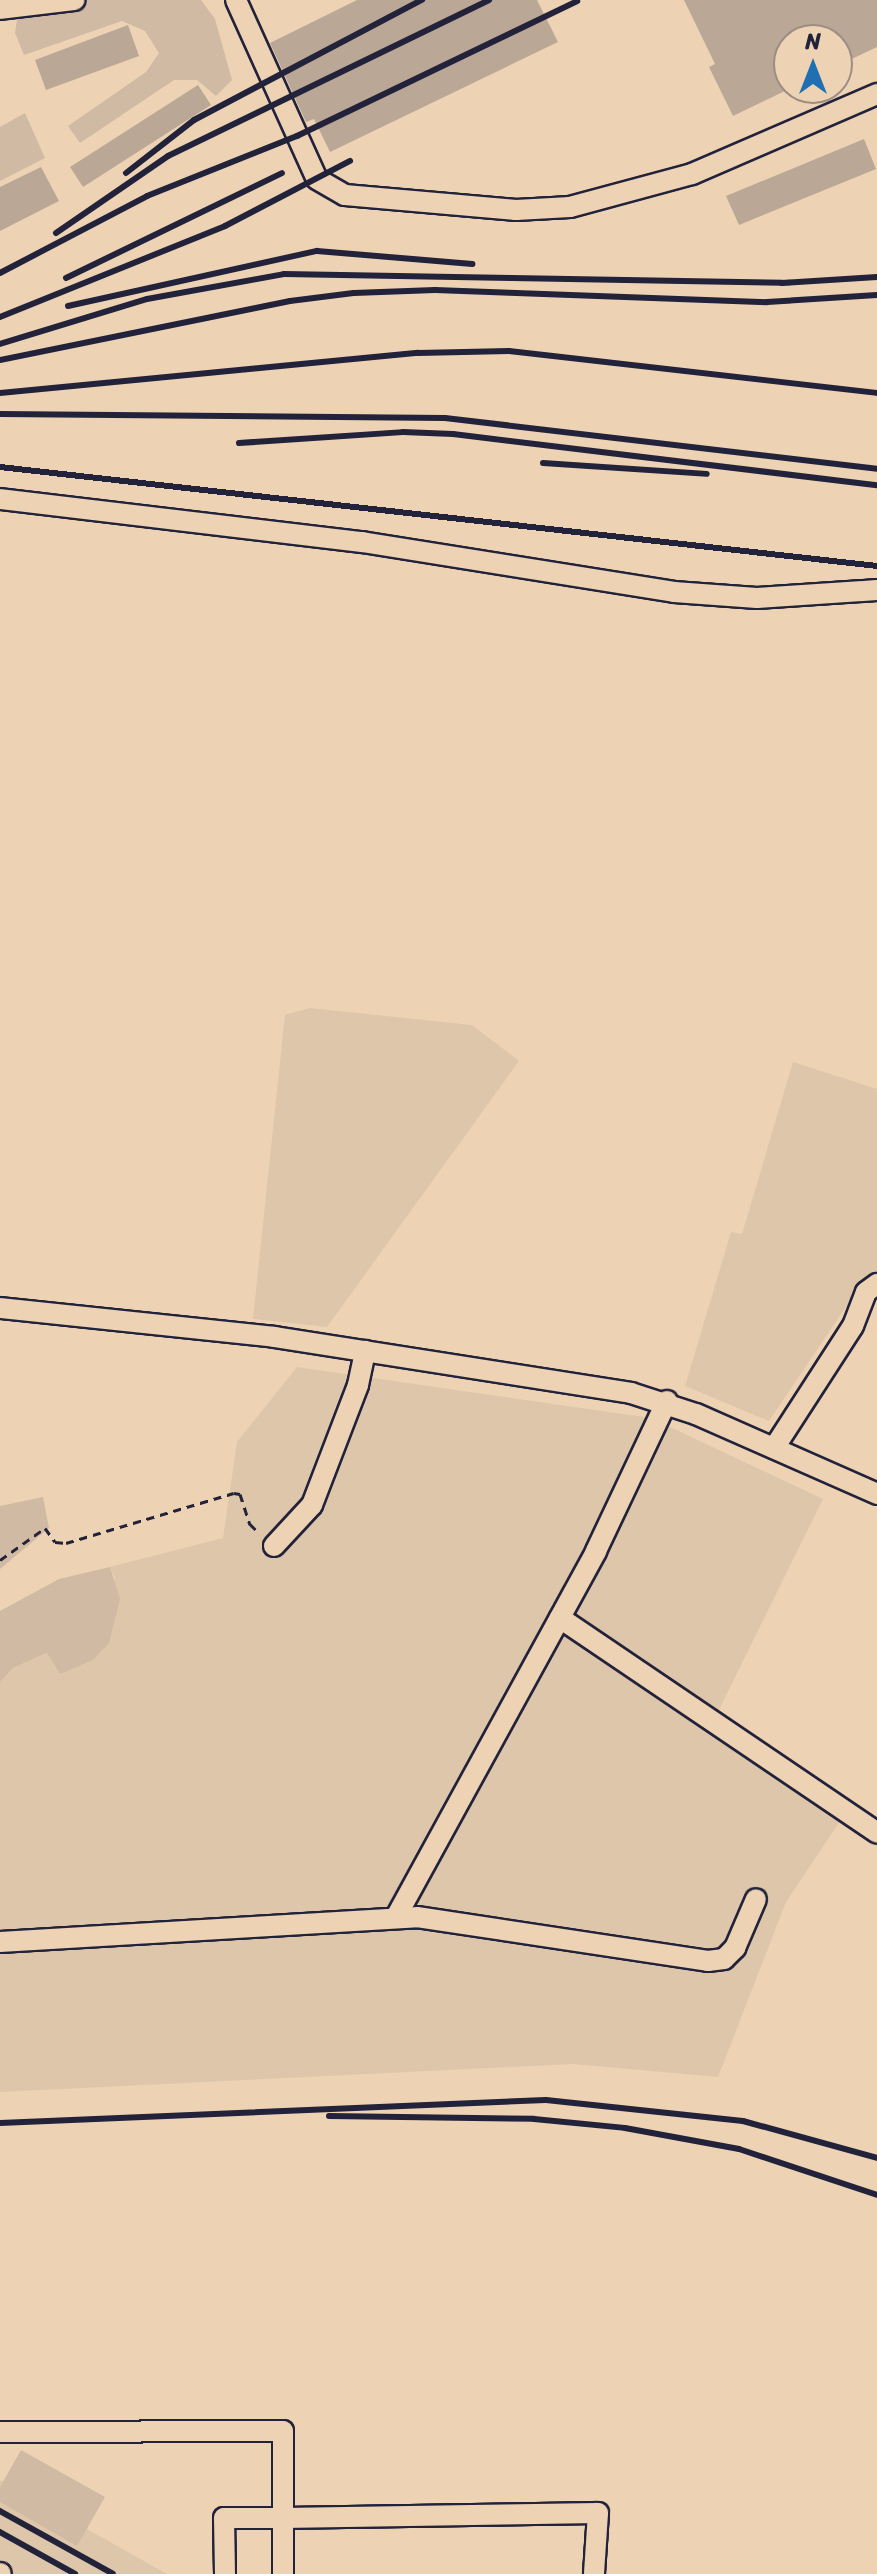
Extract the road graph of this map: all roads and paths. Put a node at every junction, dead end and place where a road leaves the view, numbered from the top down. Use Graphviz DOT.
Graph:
graph roads {
  1 [pos="74,0"];
  2 [pos="236,0"];
  3 [pos="0,9"];
  4 [pos="877,94"];
  5 [pos="0,499"];
  6 [pos="877,590"];
  7 [pos="877,1284"];
  8 [pos="0,1308"];
  9 [pos="365,1351"];
  10 [pos="667,1401"];
  11 [pos="774,1448"];
  12 [pos="877,1494"];
  13 [pos="274,1546"];
  14 [pos="0,1560"];
  15 [pos="560,1618"];
  16 [pos="877,1833"];
  17 [pos="756,1899"];
  18 [pos="396,1917"];
  19 [pos="0,1942"];
  20 [pos="0,2432"];
  21 [pos="283,2518"];
  22 [pos="225,2574"];
  23 [pos="283,2574"];
  24 [pos="594,2574"];
  1 -- 3 [label="street"];
  2 -- 4 [label="street"];
  5 -- 6 [label="street"];
  7 -- 11 [label="street"];
  8 -- 9 [label="street"];
  9 -- 10 [label="street"];
  9 -- 13 [label="street"];
  10 -- 11 [label="street"];
  10 -- 15 [label="street"];
  11 -- 12 [label="street"];
  13 -- 14 [label="path"];
  15 -- 16 [label="street"];
  15 -- 18 [label="street"];
  17 -- 18 [label="street"];
  18 -- 19 [label="street"];
  20 -- 21 [label="street"];
  21 -- 22 [label="street"];
  21 -- 23 [label="street"];
  21 -- 24 [label="street"];
}
